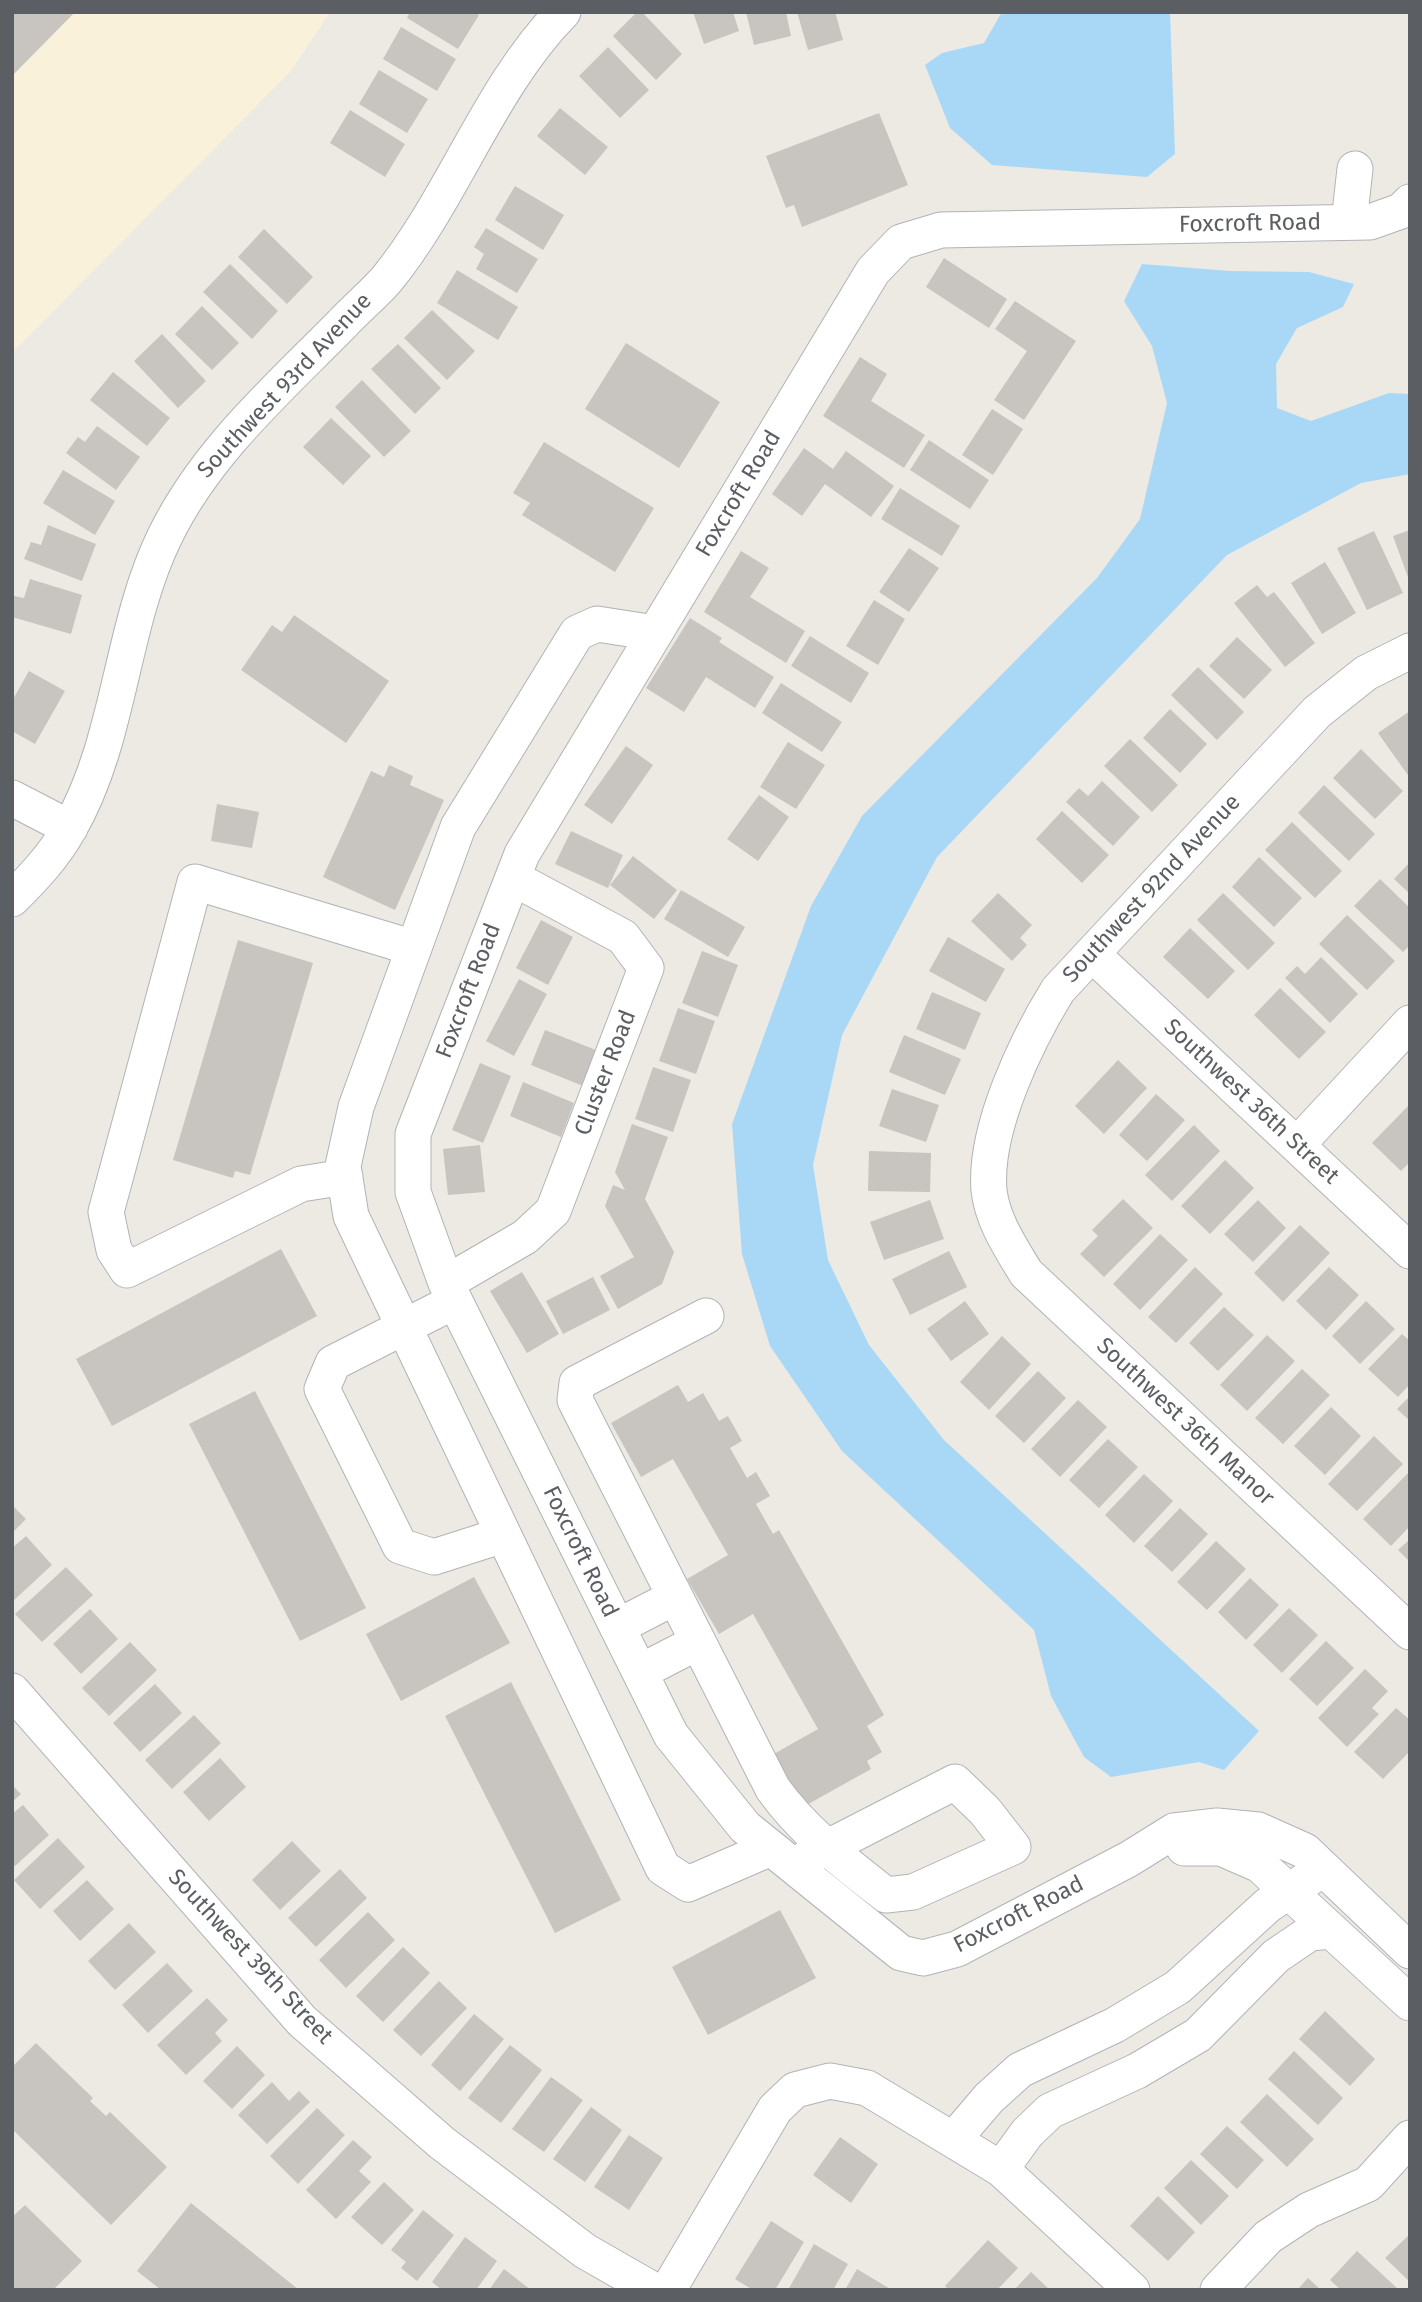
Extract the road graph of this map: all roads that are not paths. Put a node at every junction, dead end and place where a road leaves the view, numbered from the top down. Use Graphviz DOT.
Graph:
graph roads {
  1 [pos="563,12"];
  2 [pos="1355,169"];
  3 [pos="1410,202"];
  4 [pos="1349,222"];
  5 [pos="655,634"];
  6 [pos="1410,651"];
  7 [pos="12,798"];
  8 [pos="70,828"];
  9 [pos="513,878"];
  10 [pos="12,899"];
  11 [pos="414,948"];
  12 [pos="1091,954"];
  13 [pos="1410,1023"];
  14 [pos="1298,1144"];
  15 [pos="345,1177"];
  16 [pos="989,1191"];
  17 [pos="1410,1251"];
  18 [pos="451,1292"];
  19 [pos="706,1316"];
  20 [pos="404,1326"];
  21 [pos="503,1535"];
  22 [pos="675,1597"];
  23 [pos="617,1627"];
  24 [pos="1410,1632"];
  25 [pos="698,1642"];
  26 [pos="640,1672"];
  27 [pos="12,1691"];
  28 [pos="828,1847"];
  29 [pos="784,1858"];
  30 [pos="1129,1858"];
  31 [pos="1323,1869"];
  32 [pos="1289,1889"];
  33 [pos="1332,1931"];
  34 [pos="1410,1951"];
  35 [pos="1410,2003"];
  36 [pos="1115,2025"];
  37 [pos="1137,2071"];
  38 [pos="1410,2138"];
  39 [pos="954,2139"];
  40 [pos="1001,2169"];
  41 [pos="653,2290"];
  42 [pos="668,2290"];
  43 [pos="1132,2290"];
  44 [pos="1218,2290"];
  1 -- 8 [label="street, Southwest 93rd Avenue"];
  2 -- 4 [label="street"];
  3 -- 4 [label="street, Foxcroft Road"];
  4 -- 5 [label="street, Foxcroft Road"];
  5 -- 9 [label="street, Foxcroft Road"];
  5 -- 11 [label="street"];
  6 -- 12 [label="street, Southwest 92nd Avenue"];
  7 -- 8 [label="street"];
  8 -- 10 [label="street, Southwest 93rd Avenue"];
  9 -- 18 [label="street, Foxcroft Road"];
  9 -- 18 [label="street, Cluster Road"];
  11 -- 15 [label="street"];
  11 -- 15 [label="street"];
  12 -- 14 [label="street, Southwest 36th Street"];
  12 -- 16 [label="street, Southwest 92nd Avenue"];
  13 -- 14 [label="street"];
  14 -- 17 [label="street, Southwest 36th Street"];
  15 -- 20 [label="street"];
  16 -- 24 [label="street, Southwest 36th Manor"];
  18 -- 20 [label="street"];
  18 -- 23 [label="street, Foxcroft Road"];
  19 -- 22 [label="street"];
  20 -- 21 [label="street"];
  20 -- 21 [label="street"];
  21 -- 29 [label="street"];
  22 -- 23 [label="street"];
  22 -- 25 [label="street"];
  23 -- 26 [label="street, Foxcroft Road"];
  25 -- 26 [label="street"];
  25 -- 28 [label="street"];
  26 -- 29 [label="street, Foxcroft Road"];
  27 -- 41 [label="street, Southwest 39th Street"];
  28 -- 28 [label="street"];
  28 -- 29 [label="street"];
  29 -- 30 [label="street, Foxcroft Road"];
  30 -- 31 [label="street"];
  30 -- 32 [label="street"];
  31 -- 32 [label="street"];
  31 -- 34 [label="street"];
  32 -- 33 [label="street"];
  32 -- 36 [label="street"];
  33 -- 35 [label="street"];
  33 -- 37 [label="street"];
  36 -- 37 [label="street"];
  36 -- 39 [label="street"];
  37 -- 40 [label="street"];
  38 -- 44 [label="street"];
  39 -- 40 [label="street"];
  39 -- 42 [label="street"];
  40 -- 43 [label="street"];
}
